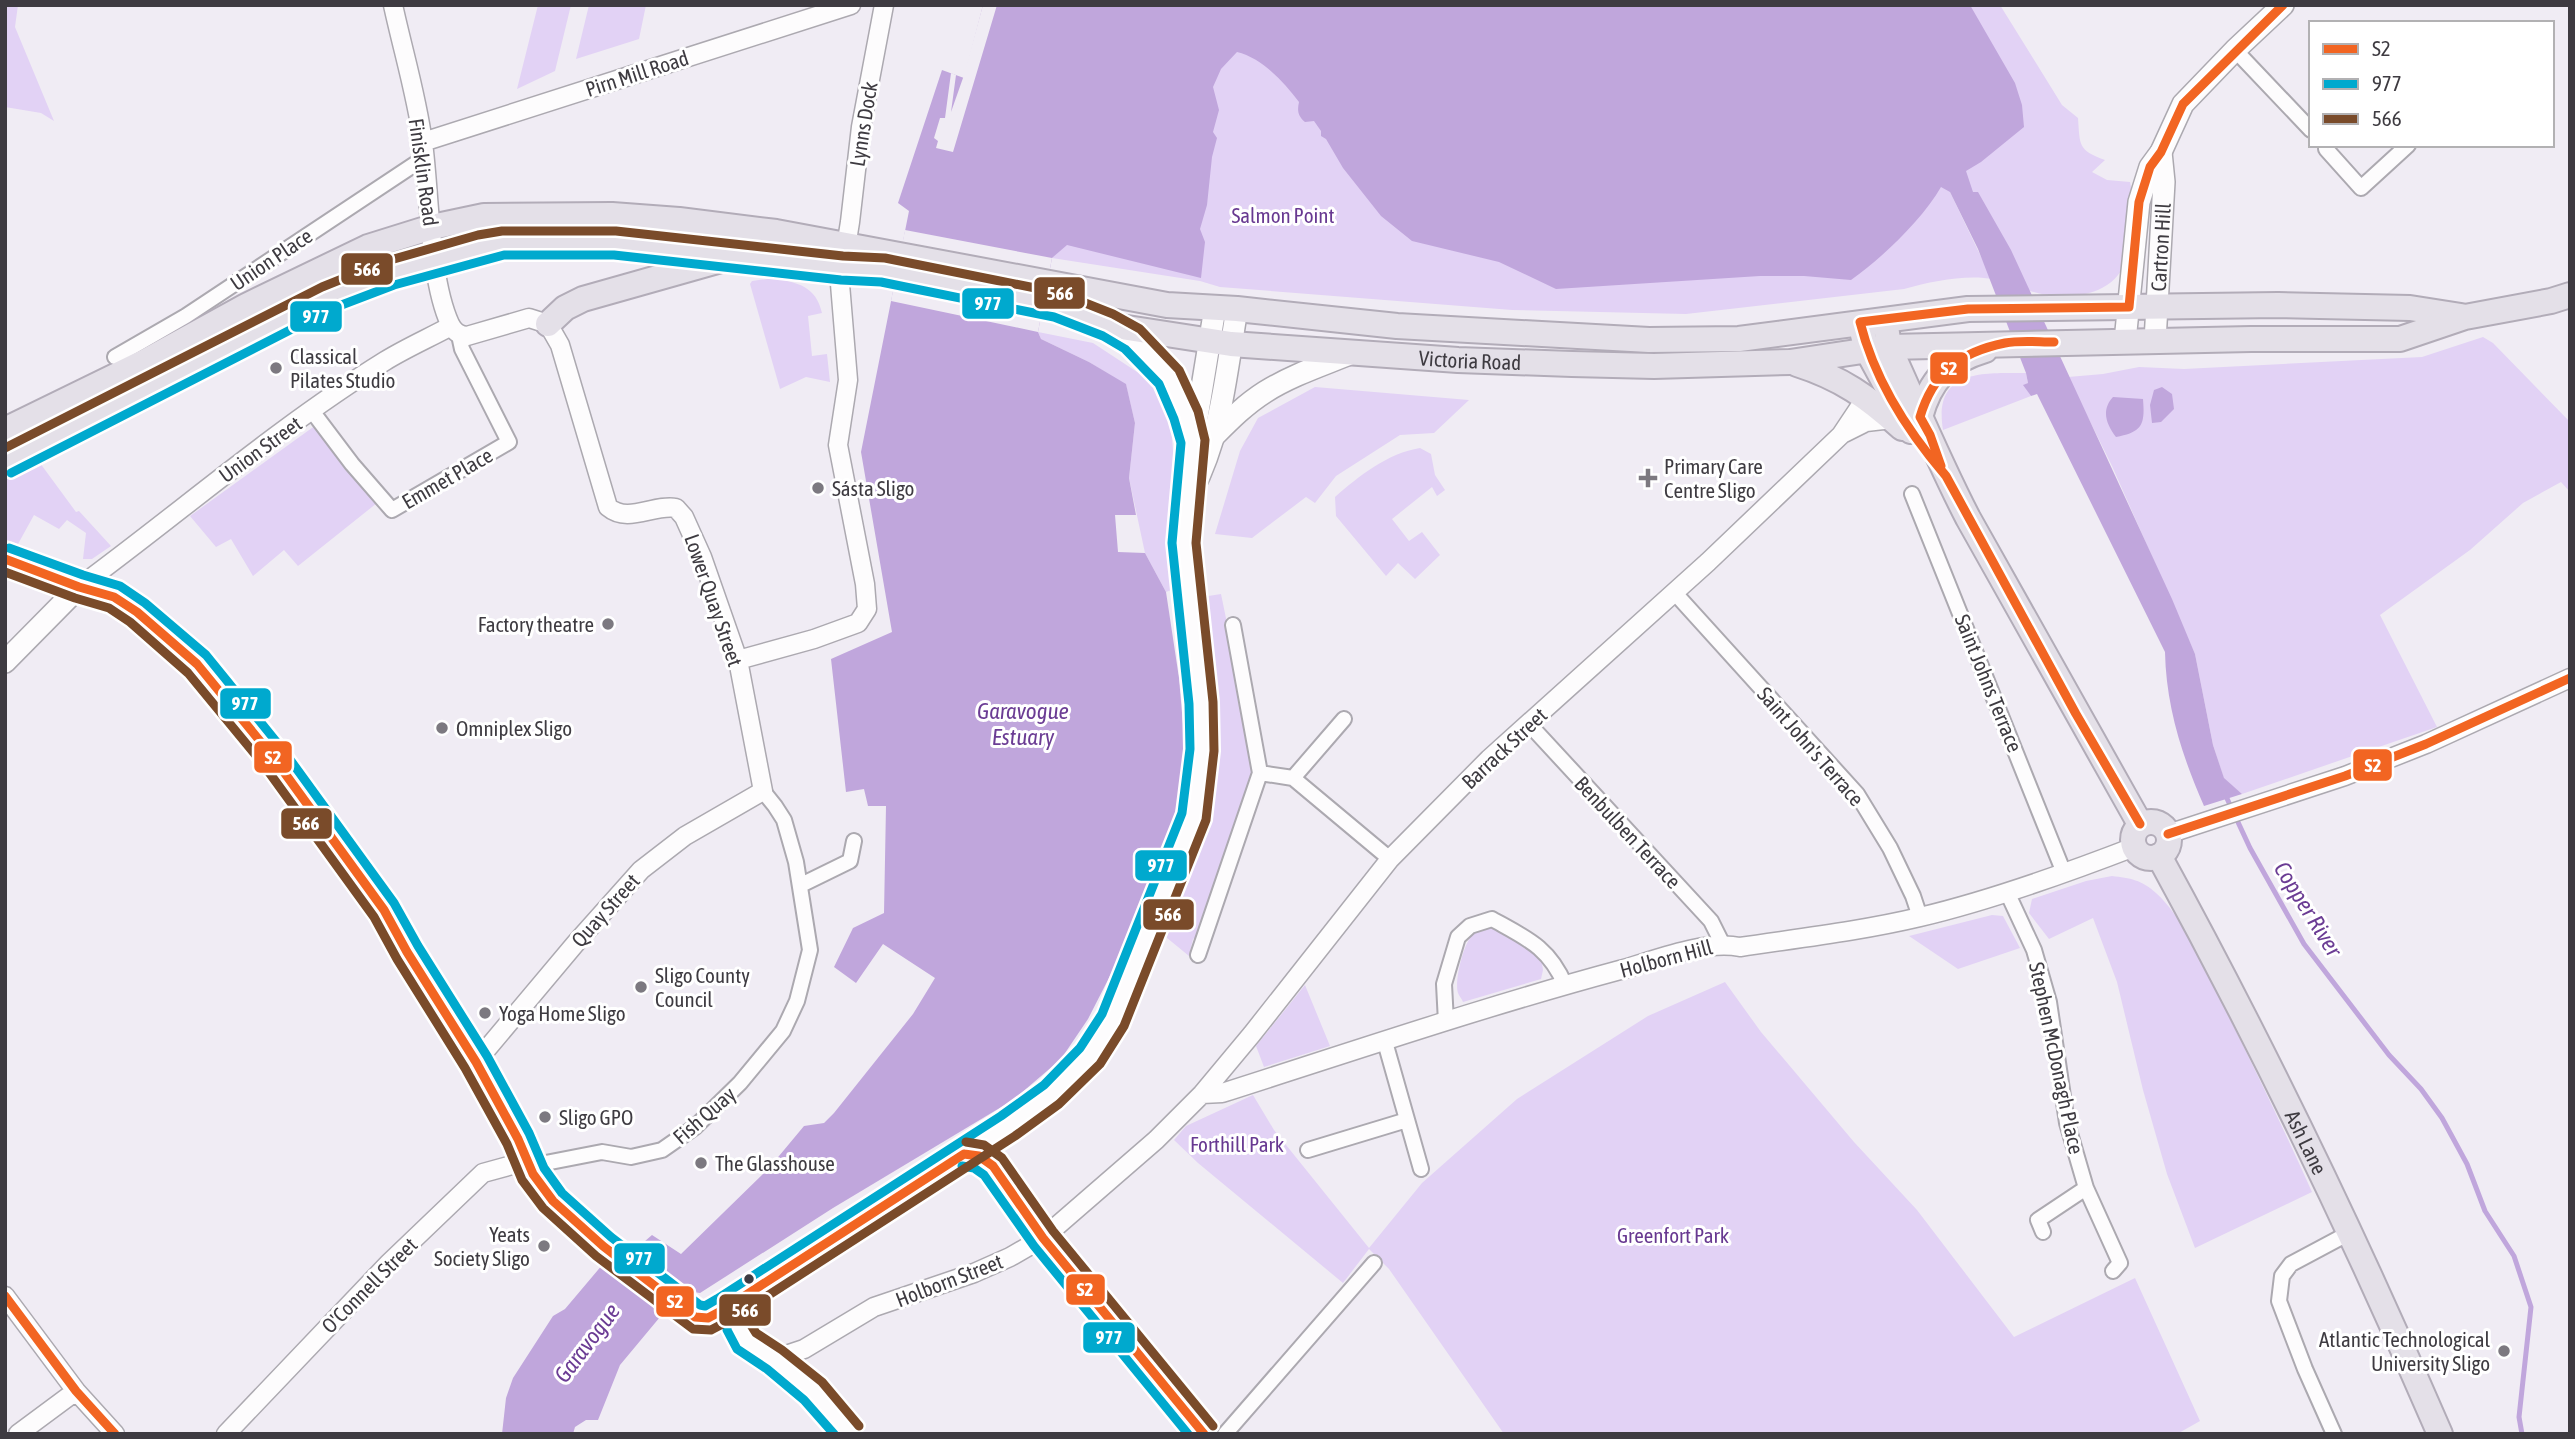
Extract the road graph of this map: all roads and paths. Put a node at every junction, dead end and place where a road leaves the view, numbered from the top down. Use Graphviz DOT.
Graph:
graph roads {
  1 [pos="393,5"];
  2 [pos="851,5"];
  3 [pos="884,5"];
  4 [pos="2283,5"];
  5 [pos="2235,50"];
  6 [pos="2309,129"];
  7 [pos="2327,147"];
  8 [pos="2406,147"];
  9 [pos="423,150"];
  10 [pos="2161,152"];
  11 [pos="432,227"];
  12 [pos="846,244"];
  13 [pos="736,257"];
  14 [pos="435,260"];
  15 [pos="886,261"];
  16 [pos="842,268"];
  17 [pos="2570,295"];
  18 [pos="1059,296"];
  19 [pos="2129,307"];
  20 [pos="2158,308"];
  21 [pos="1226,309"];
  22 [pos="2466,317"];
  23 [pos="1872,320"];
  24 [pos="548,324"];
  25 [pos="1108,325"];
  26 [pos="455,331"];
  27 [pos="2125,341"];
  28 [pos="2155,341"];
  29 [pos="1221,343"];
  30 [pos="2006,343"];
  31 [pos="1878,348"];
  32 [pos="1352,353"];
  33 [pos="115,357"];
  34 [pos="1790,362"];
  35 [pos="1867,396"];
  36 [pos="312,411"];
  37 [pos="1920,417"];
  38 [pos="1892,419"];
  39 [pos="5,430"];
  40 [pos="1215,435"];
  41 [pos="1841,435"];
  42 [pos="1193,442"];
  43 [pos="1918,443"];
  44 [pos="5,462"];
  45 [pos="1942,469"];
  46 [pos="1912,494"];
  47 [pos="1190,496"];
  48 [pos="5,559"];
  49 [pos="79,587"];
  50 [pos="1674,592"];
  51 [pos="1233,625"];
  52 [pos="738,660"];
  53 [pos="5,662"];
  54 [pos="2570,678"];
  55 [pos="1345,719"];
  56 [pos="1529,724"];
  57 [pos="1260,773"];
  58 [pos="1293,778"];
  59 [pos="763,791"];
  60 [pos="2137,836"];
  61 [pos="854,841"];
  62 [pos="2164,845"];
  63 [pos="1390,859"];
  64 [pos="2064,873"];
  65 [pos="802,885"];
  66 [pos="2007,892"];
  67 [pos="1920,917"];
  68 [pos="1722,943"];
  69 [pos="1198,955"];
  70 [pos="1565,985"];
  71 [pos="1446,1022"];
  72 [pos="1385,1042"];
  73 [pos="476,1062"];
  74 [pos="1202,1094"];
  75 [pos="1407,1120"];
  76 [pos="1008,1126"];
  77 [pos="1308,1150"];
  78 [pos="964,1154"];
  79 [pos="530,1166"];
  80 [pos="993,1166"];
  81 [pos="1421,1169"];
  82 [pos="2086,1188"];
  83 [pos="2043,1232"];
  84 [pos="2350,1232"];
  85 [pos="1043,1238"];
  86 [pos="1374,1263"];
  87 [pos="2113,1271"];
  88 [pos="5,1296"];
  89 [pos="731,1305"];
  90 [pos="774,1359"];
  91 [pos="76,1391"];
  92 [pos="18,1434"];
  93 [pos="115,1434"];
  94 [pos="226,1434"];
  95 [pos="850,1434"];
  96 [pos="1204,1434"];
  97 [pos="1225,1434"];
  98 [pos="2334,1434"];
  99 [pos="2440,1434"];
  1 -- 9 [label="street, Finisklin Road"];
  2 -- 9 [label="street, Pirn Mill Road"];
  3 -- 12 [label="street, Lynns Dock"];
  4 -- 5 [label="main road, Cartron Hill"];
  5 -- 6 [label="street"];
  5 -- 10 [label="main road, Cartron Hill"];
  7 -- 8 [label="street"];
  9 -- 11 [label="street, Finisklin Road"];
  9 -- 33 [label="street, Union Place"];
  10 -- 19 [label="main road, Cartron Hill"];
  10 -- 20 [label="main road, Cartron Hill"];
  11 -- 12 [label="highway"];
  11 -- 14 [label="street, Finisklin Road"];
  11 -- 39 [label="highway"];
  12 -- 15 [label="highway"];
  12 -- 16 [label="street, Lynns Dock"];
  13 -- 14 [label="highway"];
  13 -- 16 [label="highway"];
  13 -- 24 [label="highway"];
  14 -- 26 [label="street, Finisklin Road"];
  14 -- 44 [label="highway"];
  15 -- 16 [label="highway"];
  15 -- 18 [label="highway"];
  16 -- 52 [label="street, Lynns Dock"];
  17 -- 22 [label="highway"];
  18 -- 21 [label="highway, Victoria Road"];
  18 -- 25 [label="highway, Victoria Road"];
  19 -- 20 [label="highway, Victoria Road"];
  19 -- 23 [label="highway, Victoria Road"];
  19 -- 27 [label="main road, Cartron Hill"];
  20 -- 22 [label="highway, Victoria Road"];
  20 -- 28 [label="main road, Cartron Hill"];
  21 -- 23 [label="highway, Victoria Road"];
  21 -- 29 [label="main road"];
  22 -- 28 [label="highway, Victoria Road"];
  23 -- 31 [label="highway"];
  24 -- 26 [label="street, Union Street"];
  24 -- 52 [label="street, Lower Quay Street"];
  25 -- 29 [label="highway, Victoria Road"];
  25 -- 42 [label="main road"];
  26 -- 36 [label="street, Union Street"];
  26 -- 36 [label="street, Emmet Place"];
  27 -- 28 [label="highway, Victoria Road"];
  27 -- 30 [label="highway, Victoria Road"];
  29 -- 32 [label="highway, Victoria Road"];
  29 -- 40 [label="main road"];
  29 -- 42 [label="main road"];
  30 -- 31 [label="highway, Victoria Road"];
  30 -- 37 [label="highway"];
  31 -- 34 [label="highway, Victoria Road"];
  31 -- 37 [label="highway"];
  31 -- 43 [label="highway"];
  32 -- 34 [label="highway, Victoria Road"];
  32 -- 40 [label="main road"];
  34 -- 35 [label="highway"];
  35 -- 38 [label="highway"];
  35 -- 41 [label="street, Barrack Street"];
  36 -- 49 [label="street, Union Street"];
  37 -- 45 [label="highway"];
  38 -- 41 [label="street, Barrack Street"];
  38 -- 43 [label="highway"];
  40 -- 47 [label="main road"];
  41 -- 50 [label="street, Barrack Street"];
  42 -- 47 [label="main road"];
  43 -- 45 [label="highway"];
  45 -- 60 [label="highway"];
  46 -- 64 [label="street, Saint Johns Terrace"];
  47 -- 76 [label="main road"];
  48 -- 49 [label="main road"];
  49 -- 53 [label="main road"];
  49 -- 73 [label="main road"];
  50 -- 56 [label="street, Barrack Street"];
  50 -- 67 [label="street, Saint John's Terrace"];
  51 -- 57 [label="street"];
  52 -- 59 [label="street, Lower Quay Street"];
  54 -- 62 [label="street"];
  55 -- 58 [label="street"];
  56 -- 63 [label="street, Barrack Street"];
  56 -- 68 [label="street, Benbulben Terrace"];
  57 -- 58 [label="street"];
  57 -- 69 [label="street"];
  58 -- 63 [label="street"];
  59 -- 65 [label="street, Fish Quay"];
  59 -- 73 [label="street, Quay Street"];
  60 -- 62 [label="highway"];
  60 -- 62 [label="highway"];
  60 -- 64 [label="street, Holborn Hill"];
  61 -- 65 [label="street"];
  62 -- 84 [label="highway, Ash Lane"];
  63 -- 74 [label="street, Barrack Street"];
  64 -- 66 [label="street, Holborn Hill"];
  65 -- 79 [label="street, Fish Quay"];
  66 -- 67 [label="street, Holborn Hill"];
  66 -- 82 [label="street, Stephen McDonagh Place"];
  67 -- 68 [label="street, Holborn Hill"];
  68 -- 70 [label="street, Holborn Hill"];
  70 -- 71 [label="street, Holborn Hill"];
  70 -- 71 [label="street"];
  71 -- 72 [label="street, Holborn Hill"];
  72 -- 74 [label="street, Holborn Hill"];
  72 -- 75 [label="street"];
  73 -- 79 [label="main road"];
  74 -- 85 [label="street, Holborn Street"];
  75 -- 77 [label="street"];
  75 -- 81 [label="street"];
  76 -- 78 [label="main road"];
  76 -- 80 [label="main road"];
  78 -- 80 [label="main road"];
  78 -- 89 [label="main road"];
  79 -- 89 [label="main road"];
  79 -- 94 [label="street, O'Connell Street"];
  80 -- 85 [label="main road"];
  82 -- 83 [label="street"];
  82 -- 87 [label="street, Stephen McDonagh Place"];
  84 -- 98 [label="street"];
  84 -- 99 [label="highway, Ash Lane"];
  85 -- 90 [label="street, Holborn Street"];
  85 -- 96 [label="main road"];
  86 -- 97 [label="street"];
  88 -- 91 [label="street"];
  89 -- 90 [label="street"];
  90 -- 95 [label="street"];
  91 -- 92 [label="street"];
  91 -- 93 [label="street"];
}
